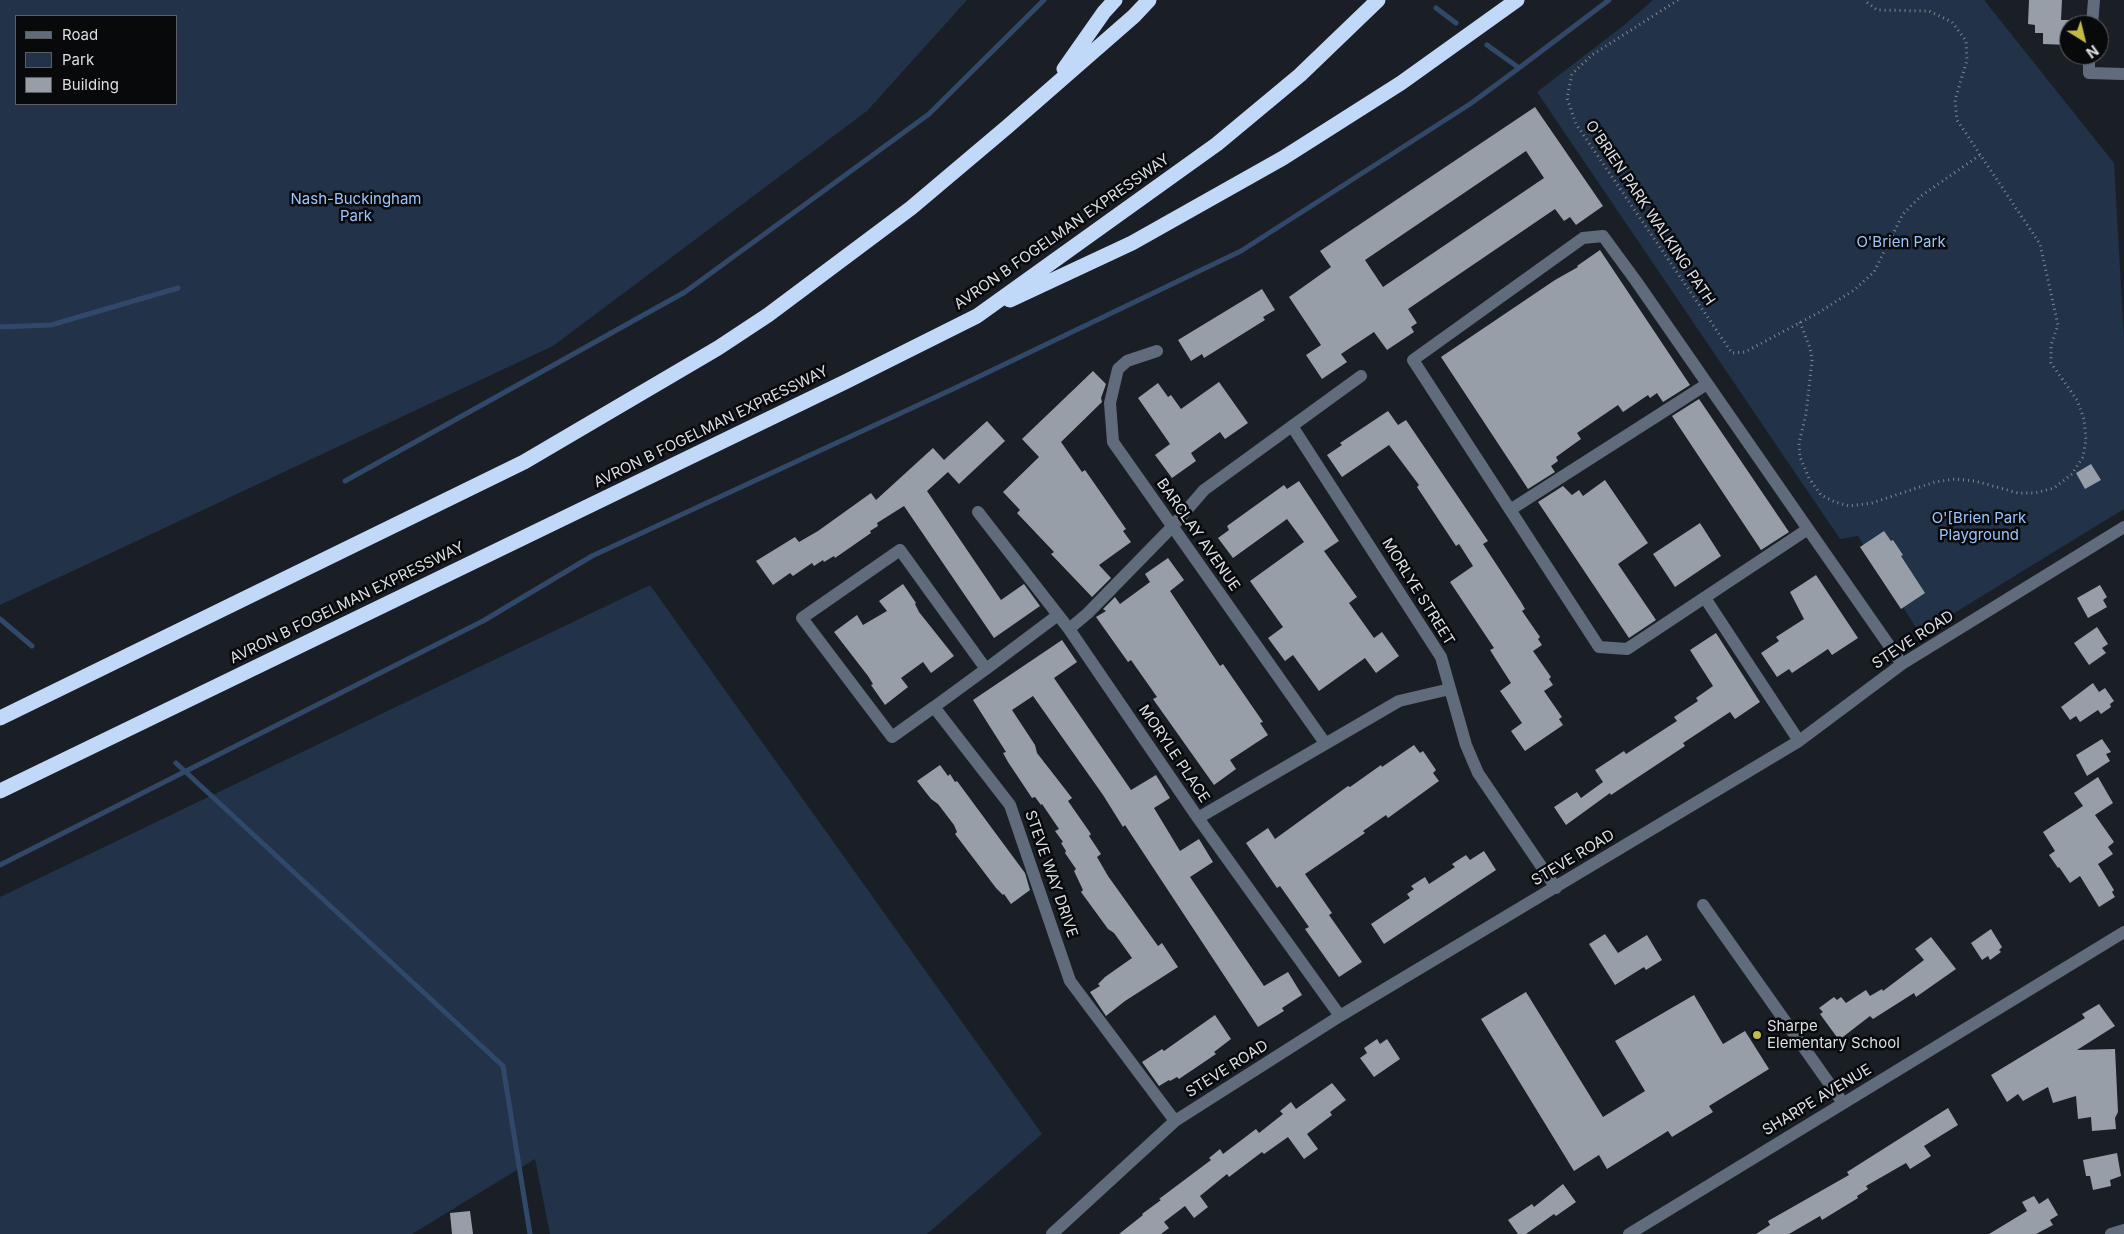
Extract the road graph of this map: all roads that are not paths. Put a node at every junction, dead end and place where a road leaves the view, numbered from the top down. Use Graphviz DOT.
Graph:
graph roads {
  1 [pos="1115,0"];
  2 [pos="1149,0"];
  3 [pos="1378,0"];
  4 [pos="1517,0"];
  5 [pos="2094,0"];
  6 [pos="2093,15"];
  7 [pos="2089,65"];
  8 [pos="2124,74"];
  9 [pos="1051,87"];
  10 [pos="977,316"];
  11 [pos="1157,351"];
  12 [pos="1361,376"];
  13 [pos="1707,384"];
  14 [pos="1292,426"];
  15 [pos="1510,510"];
  16 [pos="978,512"];
  17 [pos="2124,526"];
  18 [pos="1172,527"];
  19 [pos="1808,530"];
  20 [pos="1705,598"];
  21 [pos="1058,615"];
  22 [pos="1069,629"];
  23 [pos="1902,664"];
  24 [pos="986,670"];
  25 [pos="1450,689"];
  26 [pos="934,707"];
  27 [pos="0,718"];
  28 [pos="1799,741"];
  29 [pos="1325,743"];
  30 [pos="0,791"];
  31 [pos="1198,818"];
  32 [pos="1556,888"];
  33 [pos="1703,905"];
  34 [pos="2124,932"];
  35 [pos="1340,1016"];
  36 [pos="1843,1103"];
  37 [pos="1175,1121"];
  38 [pos="2124,1230"];
  39 [pos="1052,1234"];
  40 [pos="1629,1234"];
  41 [pos="2111,1234"];
  1 -- 9 [label="highway"];
  2 -- 9 [label="highway"];
  3 -- 10 [label="highway, AVRON B FOGELMAN EXPRESSWAY"];
  4 -- 10 [label="highway"];
  5 -- 6 [label="street"];
  7 -- 8 [label="street"];
  9 -- 27 [label="highway"];
  10 -- 30 [label="highway, AVRON B FOGELMAN EXPRESSWAY"];
  11 -- 18 [label="street, BARCLAY AVENUE"];
  12 -- 14 [label="street"];
  13 -- 15 [label="street"];
  13 -- 15 [label="street"];
  13 -- 19 [label="street"];
  14 -- 18 [label="street"];
  14 -- 25 [label="street, MORLYE STREET"];
  15 -- 20 [label="street"];
  16 -- 21 [label="street, MORYLE PLACE"];
  17 -- 23 [label="street, STEVE ROAD"];
  18 -- 22 [label="street"];
  18 -- 29 [label="street, BARCLAY AVENUE"];
  19 -- 20 [label="street"];
  19 -- 23 [label="street"];
  20 -- 28 [label="street"];
  21 -- 22 [label="street, MORYLE PLACE"];
  21 -- 24 [label="street"];
  22 -- 31 [label="street, MORYLE PLACE"];
  23 -- 28 [label="street, STEVE ROAD"];
  24 -- 26 [label="street"];
  24 -- 26 [label="street"];
  25 -- 29 [label="street"];
  25 -- 32 [label="street, MORLYE STREET"];
  26 -- 37 [label="street, STEVE WAY DRIVE"];
  28 -- 32 [label="street, STEVE ROAD"];
  29 -- 31 [label="street"];
  31 -- 35 [label="street, MORYLE PLACE"];
  32 -- 35 [label="street, STEVE ROAD"];
  33 -- 36 [label="street"];
  34 -- 36 [label="street, SHARPE AVENUE"];
  35 -- 37 [label="street, STEVE ROAD"];
  36 -- 40 [label="street, SHARPE AVENUE"];
  37 -- 39 [label="street, STEVE ROAD"];
  38 -- 41 [label="street"];
}
